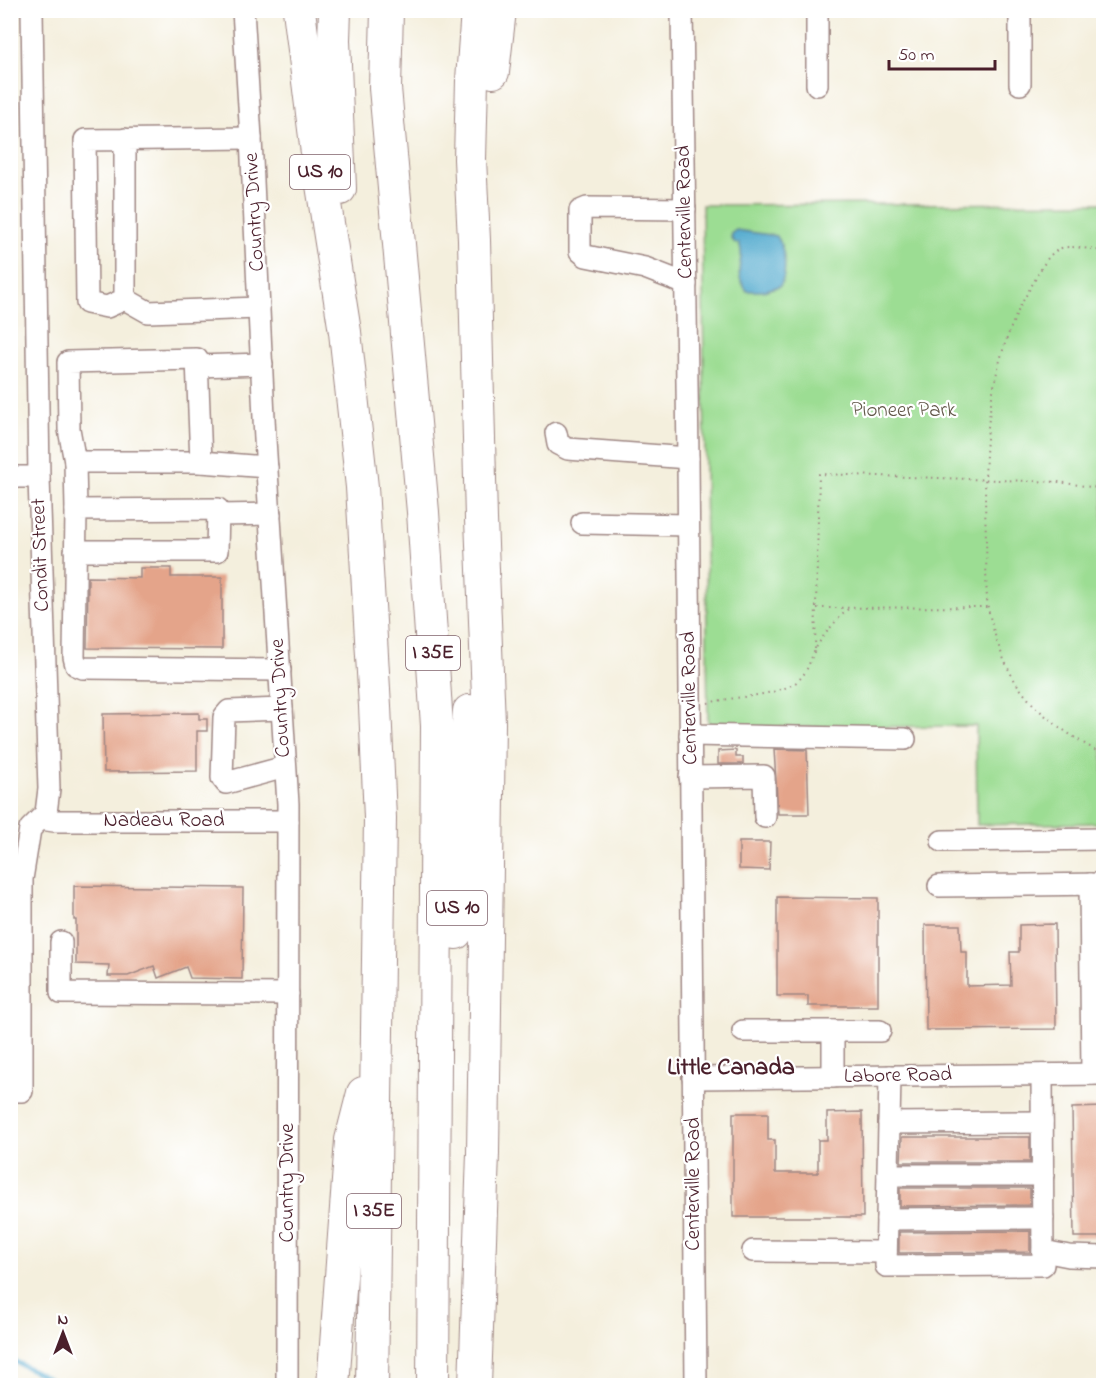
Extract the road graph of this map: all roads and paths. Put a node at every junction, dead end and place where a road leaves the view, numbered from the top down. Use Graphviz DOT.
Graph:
graph roads {
  1 [pos="32,10"];
  2 [pos="243,10"];
  3 [pos="299,10"];
  4 [pos="335,10"];
  5 [pos="387,10"];
  6 [pos="477,10"];
  7 [pos="500,10"];
  8 [pos="682,10"];
  9 [pos="817,10"];
  10 [pos="1020,10"];
  11 [pos="1020,84"];
  12 [pos="817,85"];
  13 [pos="251,138"];
  14 [pos="125,139"];
  15 [pos="685,209"];
  16 [pos="474,240"];
  17 [pos="1104,251"];
  18 [pos="686,284"];
  19 [pos="125,299"];
  20 [pos="259,308"];
  21 [pos="345,332"];
  22 [pos="262,364"];
  23 [pos="197,366"];
  24 [pos="556,433"];
  25 [pos="688,458"];
  26 [pos="75,462"];
  27 [pos="201,462"];
  28 [pos="267,467"];
  29 [pos="10,477"];
  30 [pos="39,477"];
  31 [pos="984,479"];
  32 [pos="1104,489"];
  33 [pos="76,510"];
  34 [pos="270,514"];
  35 [pos="218,515"];
  36 [pos="481,519"];
  37 [pos="582,523"];
  38 [pos="688,525"];
  39 [pos="75,551"];
  40 [pos="988,607"];
  41 [pos="817,608"];
  42 [pos="849,608"];
  43 [pos="815,649"];
  44 [pos="280,670"];
  45 [pos="706,704"];
  46 [pos="282,709"];
  47 [pos="690,735"];
  48 [pos="905,739"];
  49 [pos="1104,755"];
  50 [pos="285,767"];
  51 [pos="690,777"];
  52 [pos="765,817"];
  53 [pos="288,821"];
  54 [pos="27,825"];
  55 [pos="1104,839"];
  56 [pos="942,841"];
  57 [pos="1097,884"];
  58 [pos="939,886"];
  59 [pos="61,942"];
  60 [pos="288,994"];
  61 [pos="743,1031"];
  62 [pos="833,1032"];
  63 [pos="880,1032"];
  64 [pos="376,1036"];
  65 [pos="1098,1074"];
  66 [pos="1042,1075"];
  67 [pos="890,1076"];
  68 [pos="833,1077"];
  69 [pos="693,1078"];
  70 [pos="16,1091"];
  71 [pos="1042,1122"];
  72 [pos="889,1123"];
  73 [pos="888,1175"];
  74 [pos="1043,1175"];
  75 [pos="1043,1218"];
  76 [pos="887,1219"];
  77 [pos="753,1251"];
  78 [pos="1043,1251"];
  79 [pos="886,1252"];
  80 [pos="1104,1257"];
  81 [pos="434,1297"];
  82 [pos="287,1386"];
  83 [pos="333,1386"];
  84 [pos="372,1386"];
  85 [pos="433,1386"];
  86 [pos="475,1386"];
  87 [pos="696,1386"];
  1 -- 30 [label="street, Condit Street"];
  2 -- 13 [label="street, Country Drive"];
  3 -- 21 [label="highway, US 10"];
  4 -- 21 [label="highway, I 35E"];
  5 -- 81 [label="highway, I 35E"];
  6 -- 16 [label="highway, US 10"];
  7 -- 16 [label="highway"];
  8 -- 15 [label="street, Centerville Road"];
  9 -- 12 [label="street"];
  10 -- 11 [label="street"];
  13 -- 14 [label="street"];
  13 -- 20 [label="street, Country Drive"];
  14 -- 19 [label="street"];
  14 -- 19 [label="street"];
  15 -- 18 [label="street, Centerville Road"];
  15 -- 18 [label="street"];
  16 -- 36 [label="highway, US 10"];
  17 -- 31 [label="path"];
  18 -- 25 [label="street, Centerville Road"];
  19 -- 20 [label="street"];
  20 -- 22 [label="street, Country Drive"];
  21 -- 64 [label="highway, I 35E"];
  22 -- 23 [label="street"];
  22 -- 28 [label="street, Country Drive"];
  23 -- 26 [label="street"];
  23 -- 27 [label="street"];
  24 -- 25 [label="street"];
  25 -- 38 [label="street, Centerville Road"];
  26 -- 27 [label="street"];
  26 -- 33 [label="street"];
  27 -- 28 [label="street"];
  28 -- 34 [label="street, Country Drive"];
  29 -- 30 [label="street"];
  30 -- 54 [label="street, Condit Street"];
  31 -- 32 [label="path"];
  31 -- 40 [label="path"];
  31 -- 41 [label="path"];
  33 -- 35 [label="street"];
  33 -- 39 [label="street"];
  34 -- 35 [label="street"];
  34 -- 44 [label="street, Country Drive"];
  35 -- 39 [label="street"];
  36 -- 81 [label="highway, US 10"];
  36 -- 86 [label="highway"];
  37 -- 38 [label="street"];
  38 -- 47 [label="street, Centerville Road"];
  39 -- 44 [label="street"];
  40 -- 42 [label="path"];
  40 -- 49 [label="path"];
  41 -- 42 [label="path"];
  41 -- 43 [label="path"];
  42 -- 43 [label="path"];
  43 -- 45 [label="path"];
  44 -- 46 [label="street, Country Drive"];
  46 -- 50 [label="street, Country Drive"];
  46 -- 50 [label="street"];
  47 -- 48 [label="street"];
  47 -- 51 [label="street, Centerville Road"];
  50 -- 53 [label="street, Country Drive"];
  51 -- 52 [label="street"];
  51 -- 69 [label="street, Centerville Road"];
  53 -- 54 [label="street, Nadeau Road"];
  53 -- 60 [label="street, Country Drive"];
  54 -- 70 [label="street, Condit Street"];
  55 -- 56 [label="street"];
  57 -- 58 [label="street"];
  57 -- 65 [label="street"];
  59 -- 60 [label="street"];
  60 -- 82 [label="street, Country Drive"];
  61 -- 62 [label="street"];
  62 -- 63 [label="street"];
  62 -- 68 [label="street"];
  64 -- 83 [label="highway"];
  64 -- 84 [label="highway, I 35E"];
  65 -- 66 [label="street, Labore Road"];
  66 -- 67 [label="street, Labore Road"];
  66 -- 71 [label="street"];
  67 -- 68 [label="street, Labore Road"];
  67 -- 72 [label="street"];
  68 -- 69 [label="street, Labore Road"];
  69 -- 87 [label="street, Centerville Road"];
  71 -- 72 [label="street"];
  71 -- 74 [label="street"];
  72 -- 73 [label="street"];
  73 -- 74 [label="street"];
  73 -- 76 [label="street"];
  74 -- 75 [label="street"];
  75 -- 76 [label="street"];
  75 -- 78 [label="street"];
  76 -- 79 [label="street"];
  77 -- 79 [label="street"];
  78 -- 79 [label="street"];
  78 -- 80 [label="street"];
  81 -- 85 [label="highway, I 35E"];
}
